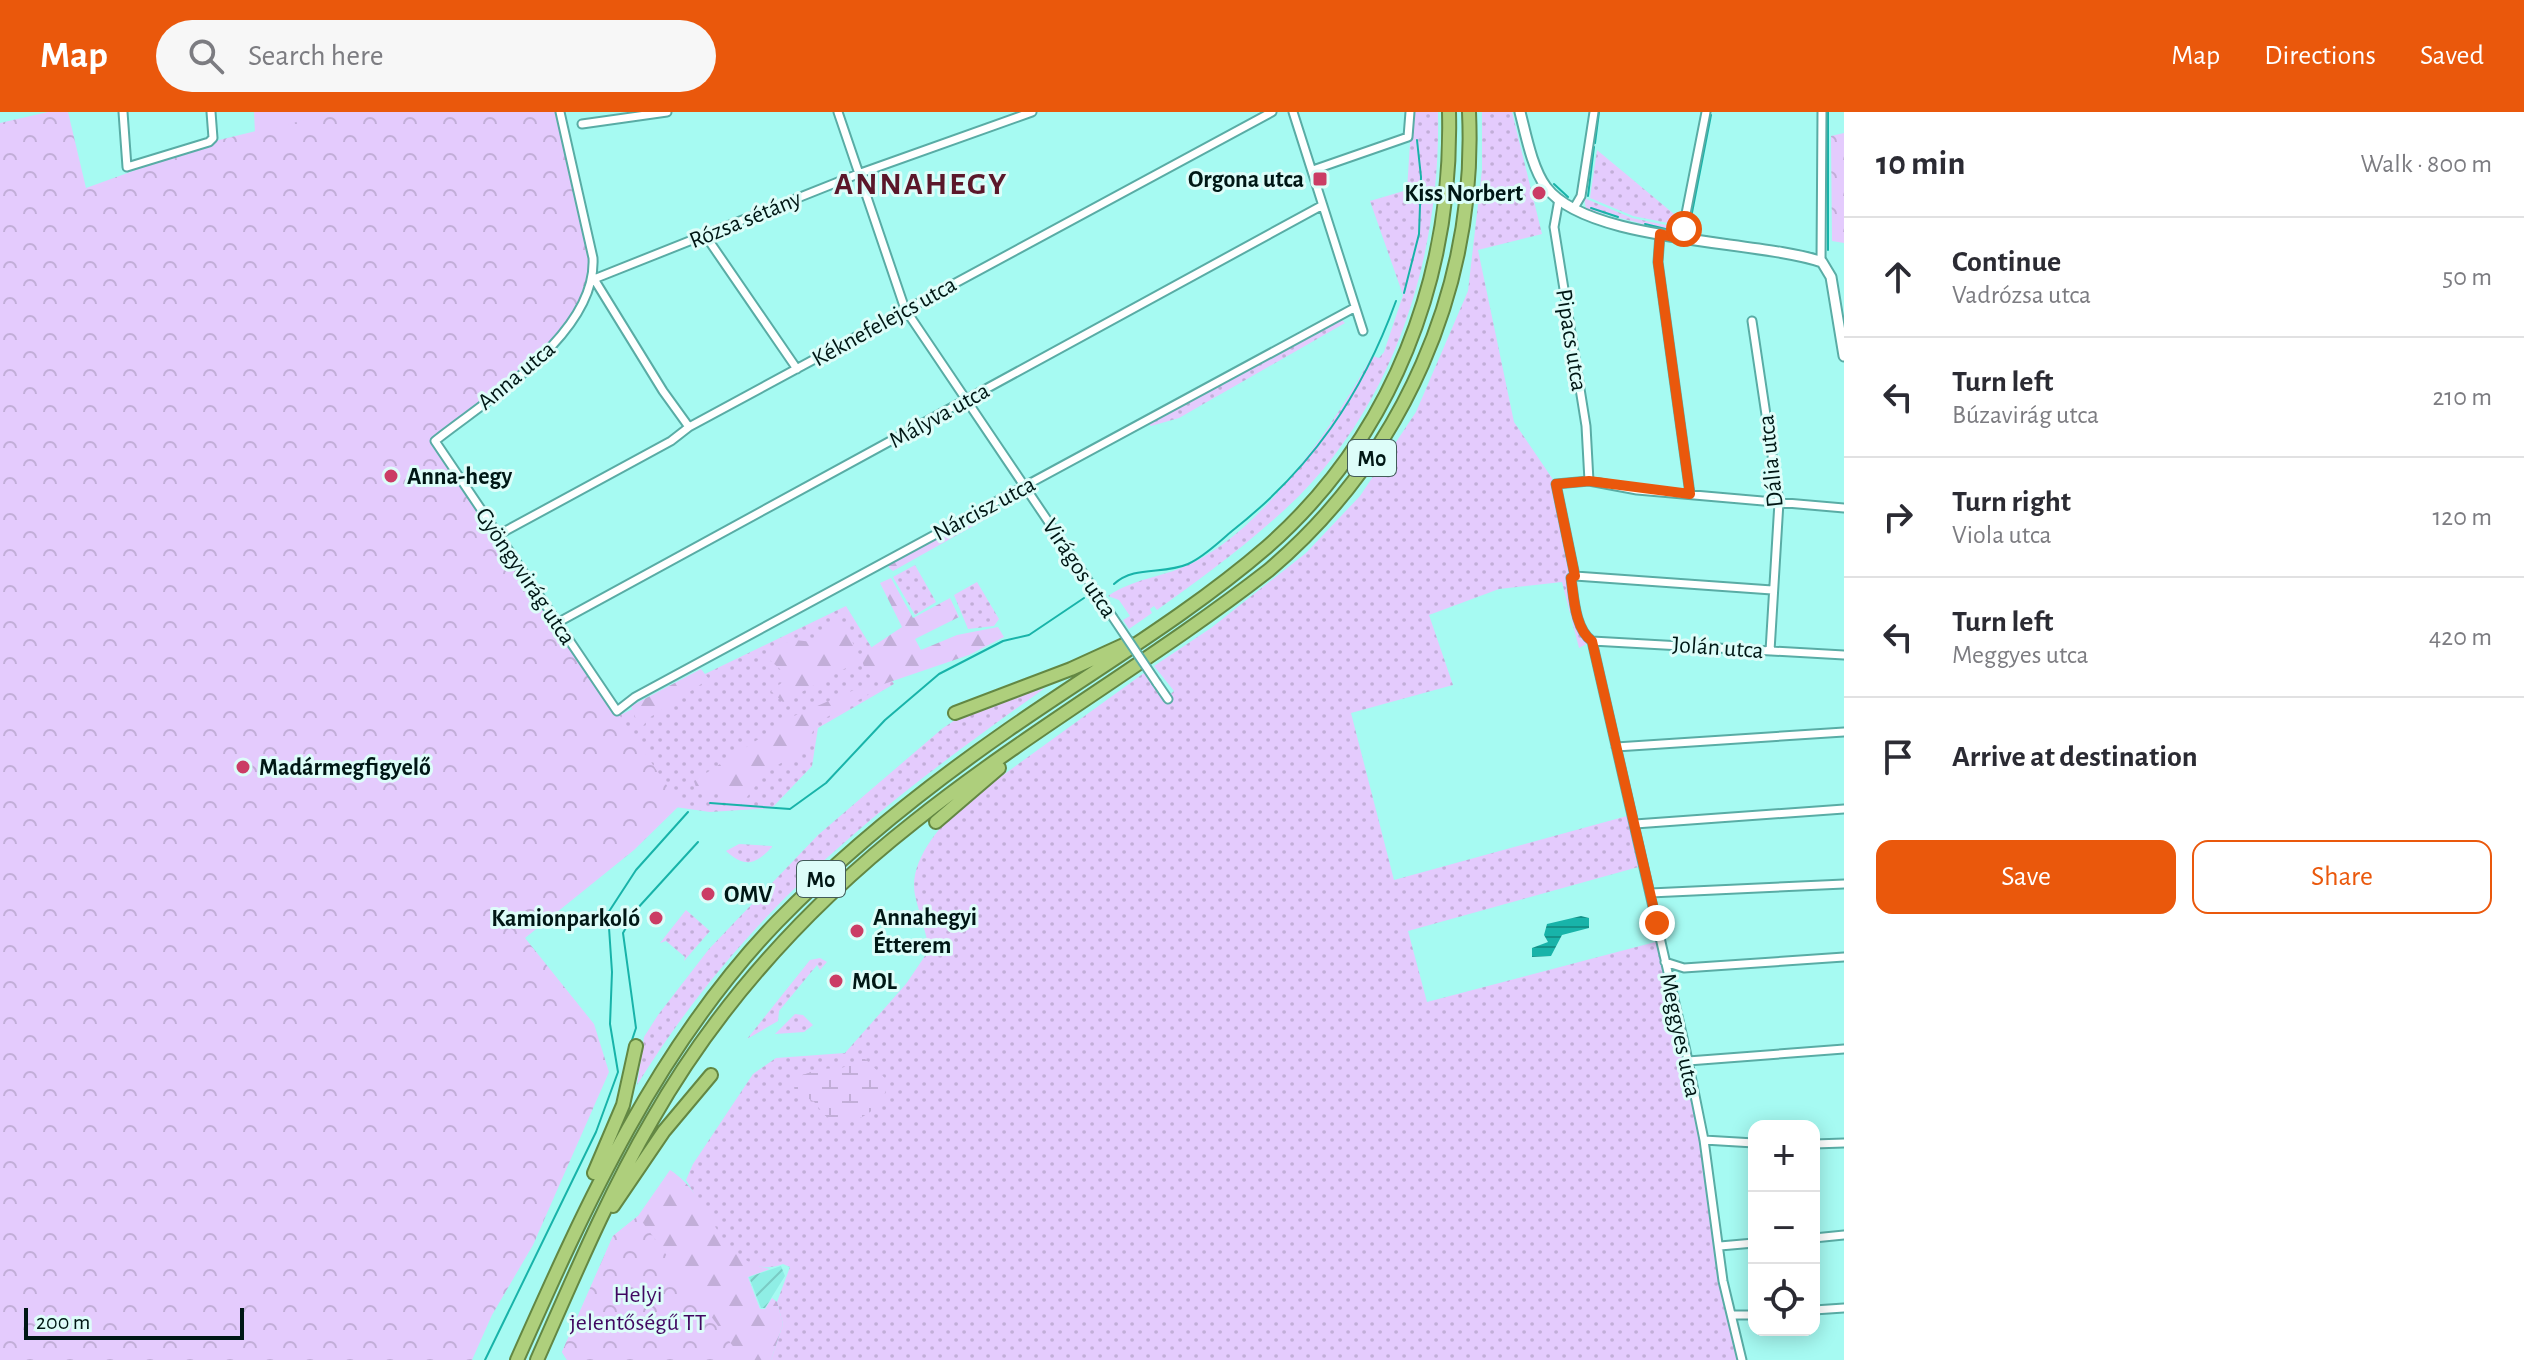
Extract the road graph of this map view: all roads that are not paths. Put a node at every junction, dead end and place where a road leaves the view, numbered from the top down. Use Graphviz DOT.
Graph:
graph roads {
  1 [pos="123,112"];
  2 [pos="211,112"];
  3 [pos="560,112"];
  4 [pos="667,112"];
  5 [pos="838,112"];
  6 [pos="1032,112"];
  7 [pos="1272,112"];
  8 [pos="1293,112"];
  9 [pos="1410,112"];
  10 [pos="1449,112"];
  11 [pos="1469,112"];
  12 [pos="1520,112"];
  13 [pos="1594,112"];
  14 [pos="1706,112"];
  15 [pos="1822,112"];
  16 [pos="582,124"];
  17 [pos="1313,170"];
  18 [pos="858,174"];
  19 [pos="1559,199"];
  20 [pos="1321,206"];
  21 [pos="1574,208"];
  22 [pos="1660,234"];
  23 [pos="705,235"];
  24 [pos="1681,239"];
  25 [pos="1824,265"];
  26 [pos="594,279"];
  27 [pos="1354,308"];
  28 [pos="905,309"];
  29 [pos="1752,321"];
  30 [pos="1363,331"];
  31 [pos="1844,356"];
  32 [pos="797,369"];
  33 [pos="965,401"];
  34 [pos="689,427"];
  35 [pos="435,441"];
  36 [pos="1589,481"];
  37 [pos="1025,486"];
  38 [pos="1690,494"];
  39 [pos="1779,502"];
  40 [pos="1844,508"];
  41 [pos="498,535"];
  42 [pos="1575,576"];
  43 [pos="1772,590"];
  44 [pos="557,623"];
  45 [pos="1142,638"];
  46 [pos="1592,641"];
  47 [pos="1770,651"];
  48 [pos="1844,655"];
  49 [pos="1168,699"];
  50 [pos="617,711"];
  51 [pos="955,713"];
  52 [pos="1844,732"];
  53 [pos="1016,746"];
  54 [pos="1616,747"];
  55 [pos="1844,809"];
  56 [pos="936,822"];
  57 [pos="1635,824"];
  58 [pos="1844,884"];
  59 [pos="1650,893"];
  60 [pos="1844,957"];
  61 [pos="1665,962"];
  62 [pos="1684,968"];
  63 [pos="1669,983"];
  64 [pos="636,1046"];
  65 [pos="1844,1049"];
  66 [pos="1688,1061"];
  67 [pos="711,1075"];
  68 [pos="1704,1140"];
  69 [pos="1748,1143"];
  70 [pos="1844,1143"];
  71 [pos="1820,1144"];
  72 [pos="588,1203"];
  73 [pos="593,1235"];
  74 [pos="1844,1235"];
  75 [pos="1820,1237"];
  76 [pos="1748,1244"];
  77 [pos="1720,1246"];
  78 [pos="1844,1308"];
  79 [pos="1820,1310"];
  80 [pos="1734,1315"];
  81 [pos="1748,1315"];
  82 [pos="517,1360"];
  83 [pos="537,1360"];
  84 [pos="1742,1360"];
  1 -- 2 [label="street"];
  3 -- 26 [label="street"];
  4 -- 16 [label="street"];
  5 -- 18 [label="street, Virágos utca"];
  6 -- 18 [label="street, Rózsa sétány"];
  7 -- 28 [label="street, Kéknefelejcs utca"];
  8 -- 17 [label="street"];
  9 -- 17 [label="street"];
  10 -- 45 [label="highway, M0"];
  11 -- 53 [label="highway, M0"];
  12 -- 19 [label="street"];
  13 -- 21 [label="street"];
  14 -- 24 [label="street"];
  15 -- 25 [label="street"];
  17 -- 20 [label="street"];
  18 -- 23 [label="street, Rózsa sétány"];
  18 -- 28 [label="street, Virágos utca"];
  19 -- 21 [label="street"];
  19 -- 36 [label="street, Pipacs utca"];
  20 -- 27 [label="street"];
  20 -- 33 [label="street, Mályva utca"];
  21 -- 22 [label="street"];
  22 -- 24 [label="street"];
  22 -- 38 [label="street"];
  23 -- 26 [label="street, Rózsa sétány"];
  23 -- 32 [label="street"];
  24 -- 25 [label="street"];
  25 -- 31 [label="street"];
  26 -- 34 [label="street"];
  26 -- 35 [label="street, Anna utca"];
  27 -- 30 [label="street"];
  27 -- 37 [label="street, Nárcisz utca"];
  28 -- 32 [label="street, Kéknefelejcs utca"];
  28 -- 33 [label="street, Virágos utca"];
  29 -- 39 [label="street, Dália utca"];
  32 -- 34 [label="street, Kéknefelejcs utca"];
  33 -- 37 [label="street, Virágos utca"];
  33 -- 44 [label="street, Mályva utca"];
  34 -- 41 [label="street, Kéknefelejcs utca"];
  35 -- 41 [label="street, Gyöngyvirág utca"];
  36 -- 38 [label="street"];
  36 -- 42 [label="street, Meggyes utca"];
  37 -- 49 [label="street, Virágos utca, bridge"];
  37 -- 50 [label="street, Nárcisz utca"];
  38 -- 39 [label="street"];
  39 -- 40 [label="street"];
  39 -- 43 [label="street, Dália utca"];
  41 -- 44 [label="street, Gyöngyvirág utca"];
  42 -- 43 [label="street"];
  42 -- 46 [label="street, Meggyes utca"];
  43 -- 47 [label="street, Dália utca"];
  44 -- 50 [label="street, Gyöngyvirág utca"];
  45 -- 51 [label="highway"];
  45 -- 72 [label="highway, M0"];
  46 -- 47 [label="street, Jolán utca"];
  46 -- 54 [label="street, Meggyes utca"];
  47 -- 48 [label="street, Jolán utca"];
  52 -- 54 [label="street"];
  53 -- 56 [label="highway"];
  53 -- 73 [label="highway, M0"];
  54 -- 57 [label="street, Meggyes utca"];
  55 -- 57 [label="street"];
  57 -- 59 [label="street, Meggyes utca"];
  58 -- 59 [label="street"];
  59 -- 61 [label="street, Meggyes utca"];
  60 -- 62 [label="street"];
  61 -- 62 [label="street"];
  61 -- 63 [label="street, Meggyes utca"];
  62 -- 63 [label="street"];
  63 -- 66 [label="street, Meggyes utca"];
  64 -- 72 [label="highway"];
  65 -- 66 [label="street"];
  66 -- 68 [label="street, Meggyes utca"];
  67 -- 73 [label="highway"];
  68 -- 69 [label="street"];
  68 -- 77 [label="street, Meggyes utca"];
  70 -- 71 [label="street"];
  72 -- 82 [label="highway, M0"];
  73 -- 83 [label="highway, M0"];
  74 -- 75 [label="street"];
  76 -- 77 [label="street"];
  77 -- 80 [label="street, Meggyes utca"];
  78 -- 79 [label="street"];
  80 -- 81 [label="street"];
  80 -- 84 [label="street, Meggyes utca"];
}
